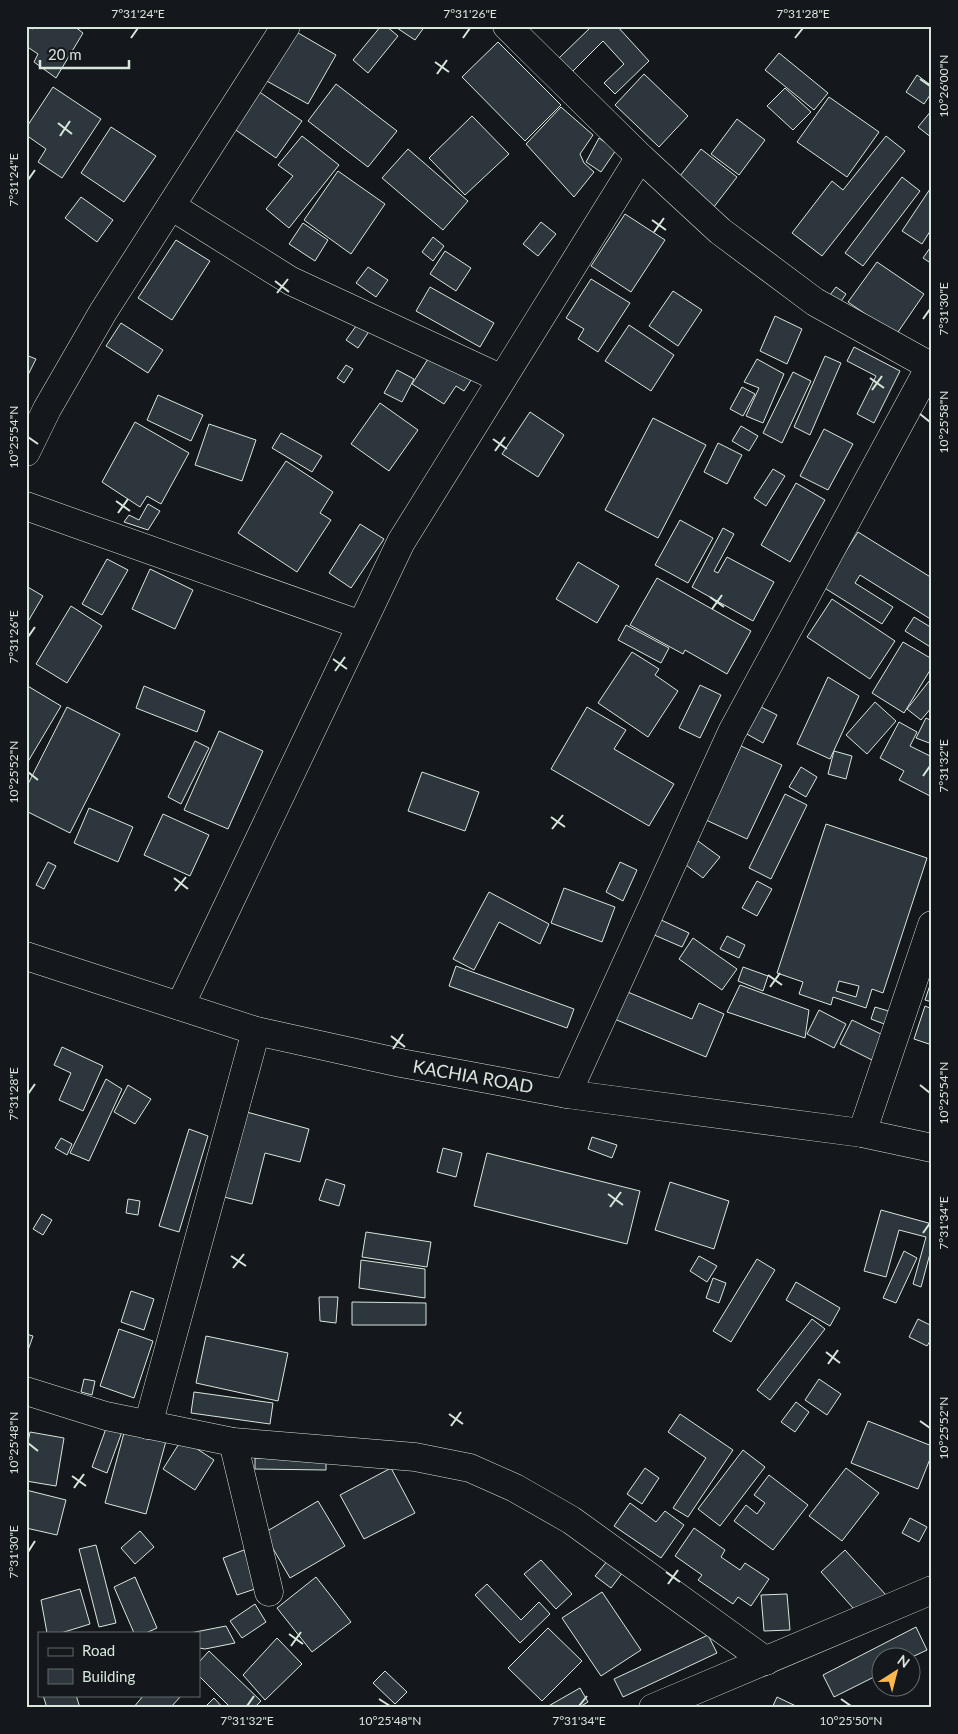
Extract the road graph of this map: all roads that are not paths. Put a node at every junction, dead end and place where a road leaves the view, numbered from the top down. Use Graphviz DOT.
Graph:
graph roads {
  1 [pos="286,26"];
  2 [pos="507,26"];
  3 [pos="640,157"];
  4 [pos="171,206"];
  5 [pos="931,365"];
  6 [pos="502,380"];
  7 [pos="26,452"];
  8 [pos="26,506"];
  9 [pos="361,625"];
  10 [pos="932,925"];
  11 [pos="26,956"];
  12 [pos="180,1006"];
  13 [pos="256,1031"];
  14 [pos="567,1094"];
  15 [pos="862,1133"];
  16 [pos="932,1148"];
  17 [pos="26,1391"];
  18 [pos="148,1425"];
  19 [pos="233,1442"];
  20 [pos="932,1590"];
  21 [pos="270,1592"];
  22 [pos="766,1661"];
  23 [pos="653,1708"];
  1 -- 4 [label="main road"];
  2 -- 3 [label="main road"];
  3 -- 5 [label="main road"];
  3 -- 6 [label="main road"];
  4 -- 6 [label="main road"];
  4 -- 7 [label="main road"];
  5 -- 14 [label="main road"];
  6 -- 9 [label="main road"];
  8 -- 9 [label="main road"];
  9 -- 12 [label="main road"];
  10 -- 15 [label="main road"];
  11 -- 12 [label="main road, KACHIA ROAD"];
  12 -- 13 [label="main road, KACHIA ROAD"];
  13 -- 14 [label="main road, KACHIA ROAD"];
  13 -- 18 [label="main road"];
  14 -- 15 [label="main road, KACHIA ROAD"];
  15 -- 16 [label="main road, KACHIA ROAD"];
  17 -- 18 [label="main road"];
  18 -- 19 [label="main road"];
  19 -- 21 [label="main road"];
  19 -- 22 [label="main road"];
  20 -- 22 [label="main road"];
  22 -- 23 [label="main road"];
}
